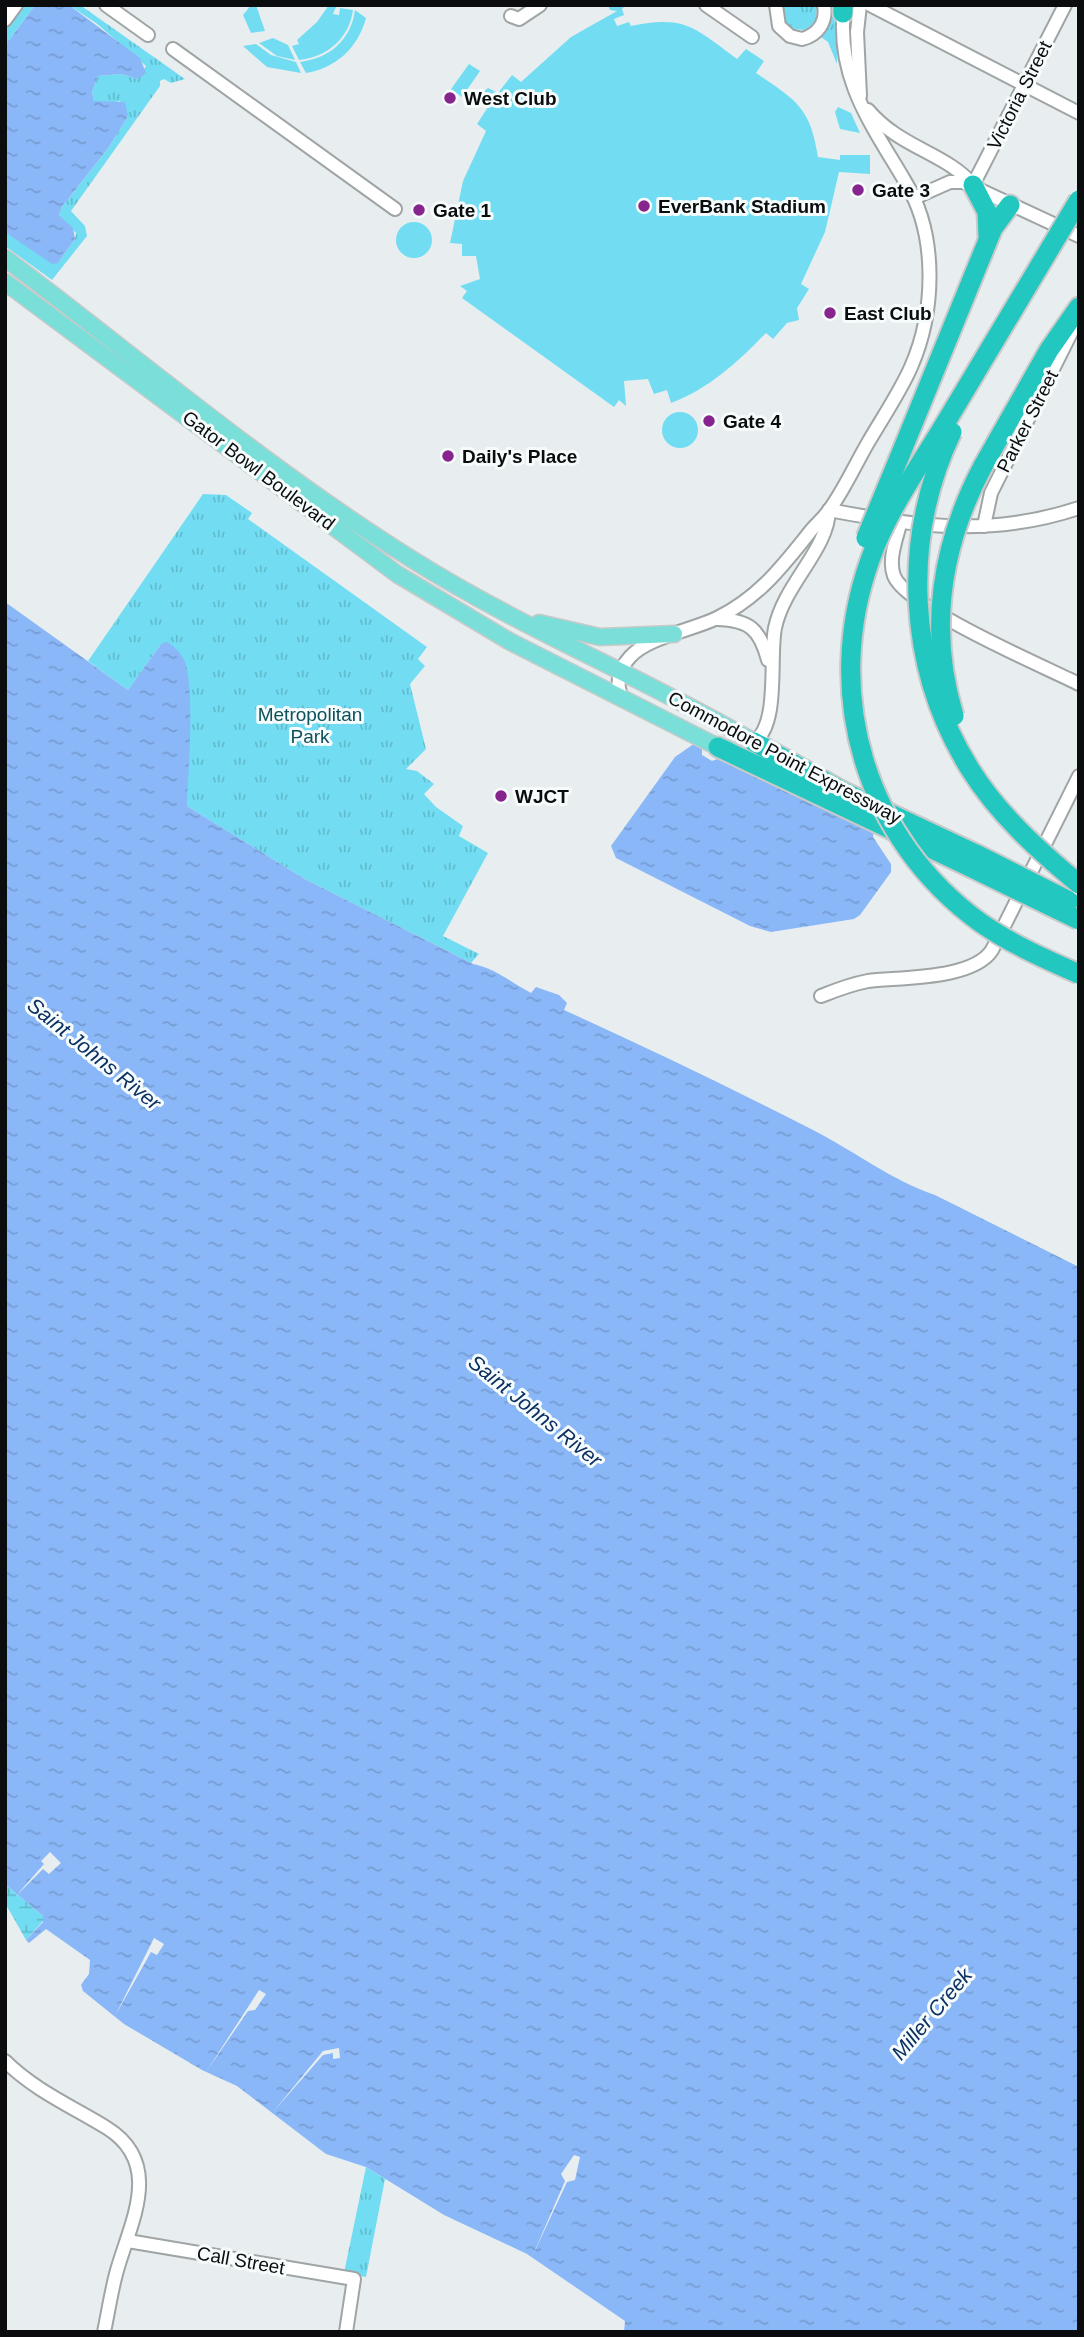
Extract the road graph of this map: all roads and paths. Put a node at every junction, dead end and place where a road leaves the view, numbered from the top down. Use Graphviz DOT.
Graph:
graph roads {
  1 [pos="16,5"];
  2 [pos="106,5"];
  3 [pos="540,5"];
  4 [pos="706,5"];
  5 [pos="776,5"];
  6 [pos="824,5"];
  7 [pos="870,5"];
  8 [pos="1065,5"];
  9 [pos="848,7"];
  10 [pos="511,16"];
  11 [pos="5,20"];
  12 [pos="148,35"];
  13 [pos="752,37"];
  14 [pos="173,49"];
  15 [pos="1024,86"];
  16 [pos="860,100"];
  17 [pos="1079,113"];
  18 [pos="973,185"];
  19 [pos="914,198"];
  20 [pos="1079,200"];
  21 [pos="1010,205"];
  22 [pos="395,209"];
  23 [pos="1079,218"];
  24 [pos="1079,236"];
  25 [pos="986,246"];
  26 [pos="5,258"];
  27 [pos="5,282"];
  28 [pos="1079,307"];
  29 [pos="1079,318"];
  30 [pos="1079,508"];
  31 [pos="829,510"];
  32 [pos="900,524"];
  33 [pos="984,526"];
  34 [pos="491,606"];
  35 [pos="716,619"];
  36 [pos="674,634"];
  37 [pos="520,647"];
  38 [pos="771,670"];
  39 [pos="622,672"];
  40 [pos="1079,684"];
  41 [pos="625,700"];
  42 [pos="852,716"];
  43 [pos="754,742"];
  44 [pos="719,747"];
  45 [pos="1079,776"];
  46 [pos="1010,821"];
  47 [pos="975,861"];
  48 [pos="1079,884"];
  49 [pos="1079,907"];
  50 [pos="1079,920"];
  51 [pos="1079,974"];
  52 [pos="821,996"];
  53 [pos="5,2061"];
  54 [pos="128,2241"];
  55 [pos="104,2332"];
  56 [pos="346,2332"];
  1 -- 11 [label="street"];
  2 -- 12 [label="street"];
  3 -- 10 [label="street"];
  4 -- 13 [label="street"];
  5 -- 6 [label="street"];
  7 -- 15 [label="street"];
  8 -- 15 [label="street, Victoria Street"];
  9 -- 16 [label="street"];
  9 -- 16 [label="street"];
  14 -- 22 [label="street"];
  15 -- 17 [label="street"];
  15 -- 18 [label="street, Victoria Street"];
  16 -- 18 [label="street"];
  16 -- 19 [label="street"];
  18 -- 19 [label="street"];
  18 -- 21 [label="street"];
  18 -- 25 [label="highway"];
  19 -- 31 [label="street"];
  20 -- 42 [label="highway, bridge"];
  21 -- 24 [label="street"];
  21 -- 25 [label="highway"];
  23 -- 46 [label="highway, bridge"];
  25 -- 42 [label="highway, bridge"];
  26 -- 34 [label="main road, Gator Bowl Boulevard"];
  27 -- 37 [label="main road, Gator Bowl Boulevard"];
  28 -- 46 [label="highway, bridge"];
  29 -- 33 [label="street, Parker Street"];
  30 -- 33 [label="street"];
  31 -- 32 [label="street"];
  31 -- 35 [label="street"];
  31 -- 38 [label="street"];
  32 -- 33 [label="street"];
  32 -- 40 [label="street"];
  34 -- 36 [label="main road"];
  34 -- 39 [label="main road, Commodore Point Expressway"];
  35 -- 36 [label="street"];
  35 -- 38 [label="street"];
  36 -- 39 [label="street"];
  37 -- 41 [label="main road, Commodore Point Expressway"];
  38 -- 43 [label="street"];
  39 -- 41 [label="street"];
  39 -- 43 [label="main road, Commodore Point Expressway"];
  41 -- 44 [label="main road, Commodore Point Expressway"];
  42 -- 51 [label="highway, bridge"];
  43 -- 44 [label="main road"];
  43 -- 47 [label="highway, Commodore Point Expressway"];
  44 -- 47 [label="highway, Commodore Point Expressway"];
  45 -- 52 [label="street"];
  46 -- 48 [label="highway, bridge"];
  47 -- 49 [label="highway, Commodore Point Expressway, bridge"];
  47 -- 50 [label="highway, Commodore Point Expressway, bridge"];
  53 -- 54 [label="street"];
  54 -- 55 [label="street"];
  54 -- 56 [label="street, Call Street"];
}
